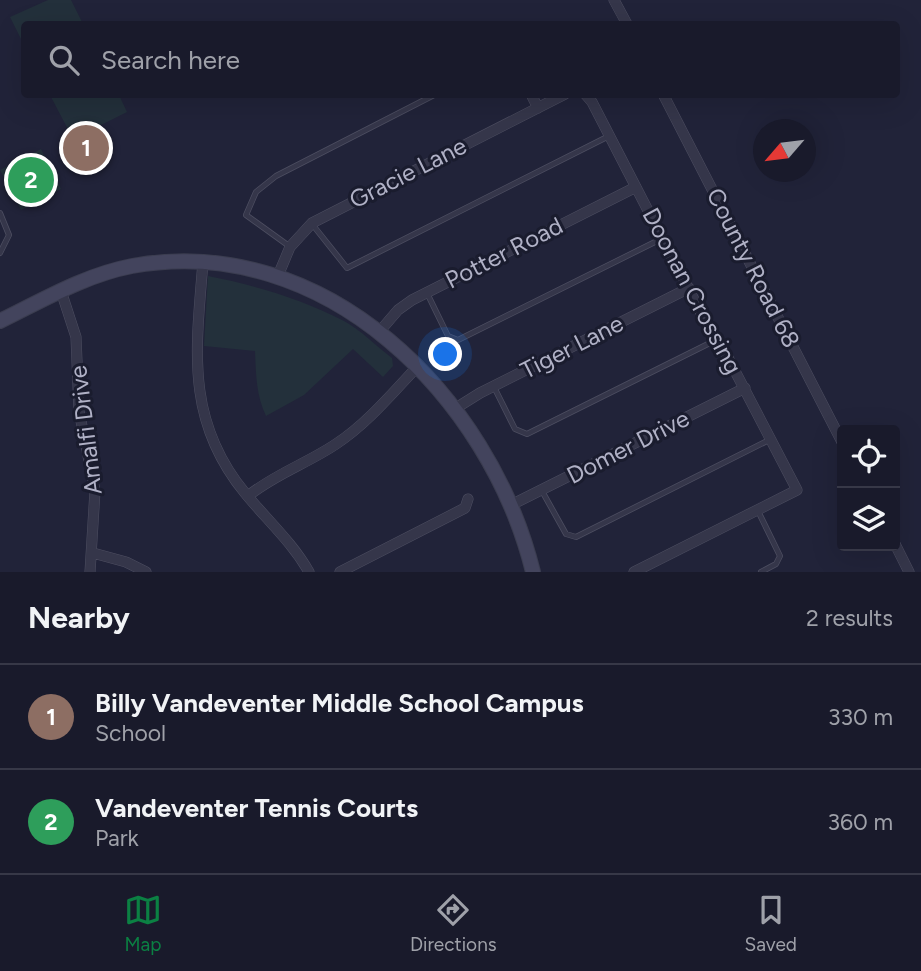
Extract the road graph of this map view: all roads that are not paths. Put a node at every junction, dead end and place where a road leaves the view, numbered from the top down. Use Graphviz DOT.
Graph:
graph roads {
  1 [pos="614,0"];
  2 [pos="625,21"];
  3 [pos="428,98"];
  4 [pos="533,98"];
  5 [pos="557,98"];
  6 [pos="588,98"];
  7 [pos="665,98"];
  8 [pos="538,108"];
  9 [pos="610,136"];
  10 [pos="636,187"];
  11 [pos="0,213"];
  12 [pos="312,223"];
  13 [pos="663,238"];
  14 [pos="290,247"];
  15 [pos="0,253"];
  16 [pos="203,262"];
  17 [pos="277,278"];
  18 [pos="689,288"];
  19 [pos="61,291"];
  20 [pos="426,292"];
  21 [pos="0,321"];
  22 [pos="380,331"];
  23 [pos="718,339"];
  24 [pos="419,365"];
  25 [pos="494,386"];
  26 [pos="744,388"];
  27 [pos="456,408"];
  28 [pos="837,432"];
  29 [pos="771,439"];
  30 [pos="541,491"];
  31 [pos="248,496"];
  32 [pos="468,499"];
  33 [pos="511,505"];
  34 [pos="757,510"];
  35 [pos="898,551"];
  36 [pos="93,553"];
  37 [pos="90,572"];
  38 [pos="146,572"];
  39 [pos="309,572"];
  40 [pos="340,572"];
  41 [pos="533,572"];
  42 [pos="634,572"];
  43 [pos="761,572"];
  44 [pos="909,572"];
  1 -- 2 [label="street"];
  3 -- 14 [label="lane"];
  4 -- 8 [label="street"];
  5 -- 8 [label="street, Gracie Lane"];
  6 -- 9 [label="street, Doonan Crossing"];
  7 -- 28 [label="street, County Road 68"];
  8 -- 12 [label="street, Gracie Lane"];
  9 -- 10 [label="street, Doonan Crossing"];
  9 -- 12 [label="lane"];
  10 -- 13 [label="street, Doonan Crossing"];
  10 -- 20 [label="street, Potter Road"];
  11 -- 15 [label="lane"];
  12 -- 14 [label="street, Gracie Lane"];
  13 -- 18 [label="street, Doonan Crossing"];
  13 -- 20 [label="lane"];
  14 -- 17 [label="street, Gracie Lane"];
  16 -- 17 [label="street"];
  16 -- 19 [label="street"];
  16 -- 31 [label="street"];
  17 -- 22 [label="street"];
  18 -- 23 [label="street, Doonan Crossing"];
  18 -- 25 [label="street, Tiger Lane"];
  19 -- 21 [label="street"];
  19 -- 36 [label="street, Amalfi Drive"];
  20 -- 22 [label="street, Potter Road"];
  22 -- 24 [label="street"];
  23 -- 25 [label="lane"];
  23 -- 26 [label="street, Doonan Crossing"];
  24 -- 27 [label="street"];
  24 -- 31 [label="street"];
  25 -- 27 [label="street, Tiger Lane"];
  26 -- 29 [label="street, Doonan Crossing"];
  26 -- 30 [label="street, Domer Drive"];
  27 -- 33 [label="street"];
  29 -- 30 [label="lane"];
  29 -- 34 [label="street, Doonan Crossing"];
  30 -- 33 [label="street, Domer Drive"];
  31 -- 39 [label="street"];
  32 -- 40 [label="street"];
  33 -- 41 [label="street"];
  34 -- 42 [label="street"];
  34 -- 43 [label="lane"];
  35 -- 44 [label="street"];
  36 -- 37 [label="street, Amalfi Drive"];
  36 -- 38 [label="street"];
}
